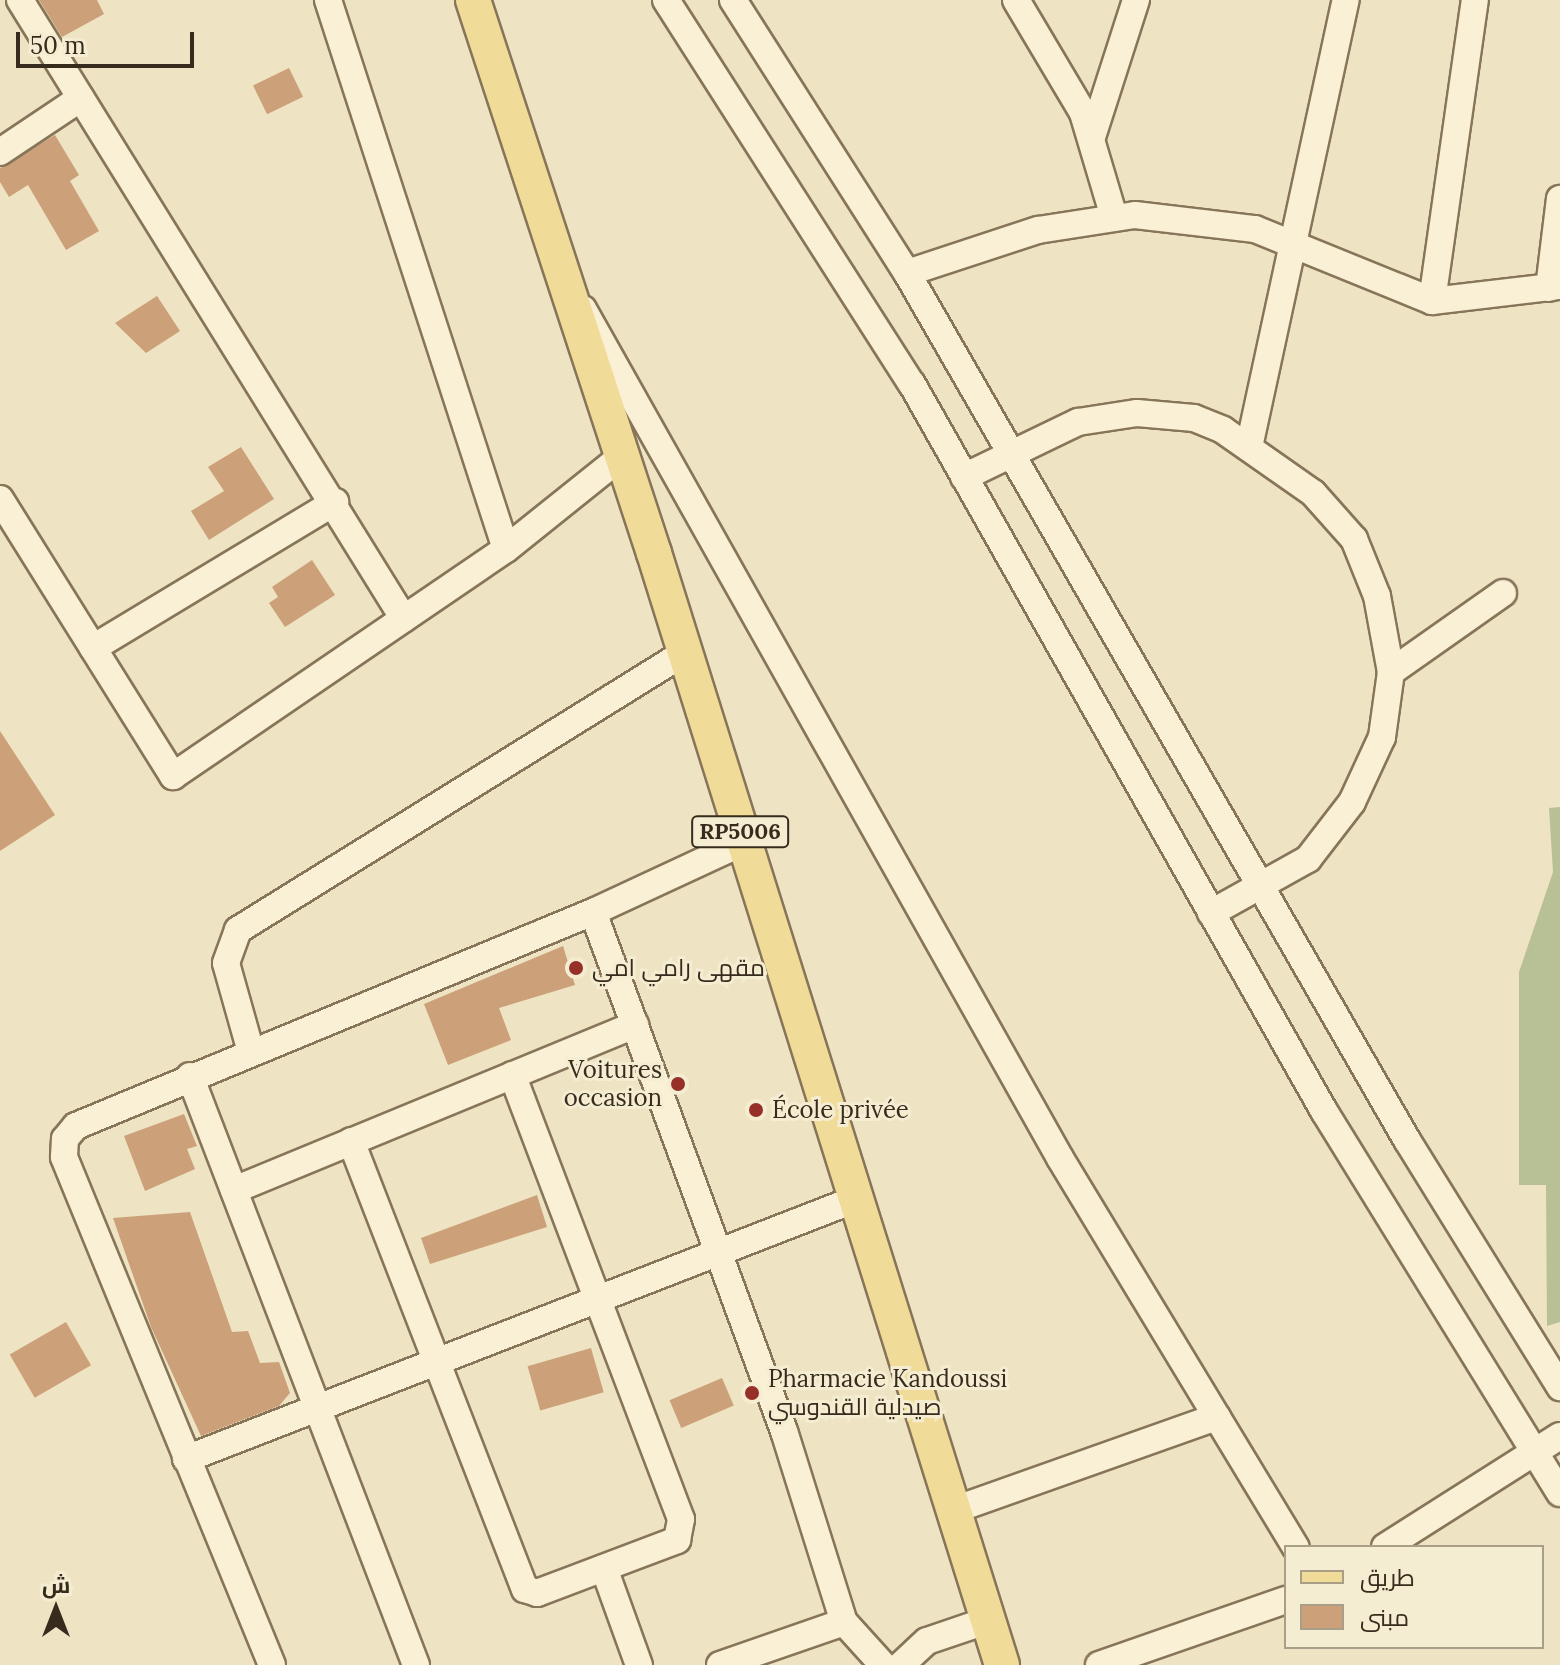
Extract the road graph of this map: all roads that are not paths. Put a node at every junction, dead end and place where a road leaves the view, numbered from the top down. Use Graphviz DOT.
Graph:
graph roads {
  1 [pos="11,0"];
  2 [pos="20,0"];
  3 [pos="328,0"];
  4 [pos="473,0"];
  5 [pos="666,0"];
  6 [pos="733,0"];
  7 [pos="1016,0"];
  8 [pos="1136,0"];
  9 [pos="1346,0"];
  10 [pos="1475,0"];
  11 [pos="0,7"];
  12 [pos="81,98"];
  13 [pos="1092,137"];
  14 [pos="0,152"];
  15 [pos="1560,199"];
  16 [pos="1114,217"];
  17 [pos="1293,242"];
  18 [pos="907,273"];
  19 [pos="564,279"];
  20 [pos="1555,287"];
  21 [pos="1432,301"];
  22 [pos="1249,447"];
  23 [pos="1013,453"];
  24 [pos="622,456"];
  25 [pos="964,477"];
  26 [pos="0,499"];
  27 [pos="335,502"];
  28 [pos="506,549"];
  29 [pos="1503,593"];
  30 [pos="404,619"];
  31 [pos="93,648"];
  32 [pos="684,653"];
  33 [pos="1391,672"];
  34 [pos="744,842"];
  35 [pos="1262,886"];
  36 [pos="593,912"];
  37 [pos="1211,913"];
  38 [pos="635,1025"];
  39 [pos="251,1052"];
  40 [pos="512,1075"];
  41 [pos="190,1076"];
  42 [pos="351,1141"];
  43 [pos="234,1190"];
  44 [pos="856,1199"];
  45 [pos="719,1255"];
  46 [pos="597,1302"];
  47 [pos="440,1365"];
  48 [pos="1560,1387"];
  49 [pos="320,1412"];
  50 [pos="1217,1417"];
  51 [pos="1560,1436"];
  52 [pos="1531,1453"];
  53 [pos="186,1459"];
  54 [pos="1560,1493"];
  55 [pos="954,1510"];
  56 [pos="1295,1545"];
  57 [pos="1388,1545"];
  58 [pos="604,1568"];
  59 [pos="1284,1601"];
  60 [pos="989,1620"];
  61 [pos="844,1622"];
  62 [pos="272,1665"];
  63 [pos="416,1665"];
  64 [pos="639,1665"];
  65 [pos="720,1665"];
  66 [pos="883,1665"];
  67 [pos="901,1665"];
  68 [pos="1002,1665"];
  69 [pos="1099,1665"];
  1 -- 11 [label="street"];
  2 -- 12 [label="street"];
  3 -- 28 [label="street"];
  4 -- 19 [label="main road, RP5006"];
  5 -- 25 [label="street"];
  6 -- 18 [label="street"];
  7 -- 13 [label="street"];
  8 -- 13 [label="street"];
  9 -- 17 [label="street"];
  10 -- 21 [label="street"];
  12 -- 14 [label="street"];
  12 -- 27 [label="street"];
  13 -- 16 [label="street"];
  15 -- 20 [label="street"];
  16 -- 17 [label="street"];
  16 -- 18 [label="street"];
  17 -- 21 [label="street"];
  17 -- 22 [label="street"];
  18 -- 23 [label="street"];
  19 -- 24 [label="main road, RP5006"];
  19 -- 50 [label="street"];
  20 -- 21 [label="street"];
  22 -- 23 [label="street"];
  22 -- 33 [label="street"];
  23 -- 25 [label="street"];
  23 -- 35 [label="street"];
  24 -- 28 [label="street"];
  24 -- 32 [label="main road, RP5006"];
  25 -- 37 [label="street"];
  26 -- 31 [label="street"];
  27 -- 30 [label="street"];
  27 -- 31 [label="street"];
  28 -- 30 [label="street"];
  29 -- 33 [label="street"];
  30 -- 31 [label="street"];
  32 -- 34 [label="main road, RP5006"];
  32 -- 39 [label="street"];
  33 -- 35 [label="street"];
  34 -- 36 [label="street"];
  34 -- 44 [label="main road, RP5006"];
  35 -- 37 [label="street"];
  35 -- 48 [label="street"];
  36 -- 38 [label="street"];
  36 -- 39 [label="street"];
  37 -- 52 [label="street"];
  38 -- 40 [label="street"];
  38 -- 45 [label="street"];
  39 -- 41 [label="street"];
  40 -- 42 [label="street"];
  40 -- 46 [label="street"];
  41 -- 43 [label="street"];
  41 -- 53 [label="street"];
  42 -- 43 [label="street"];
  42 -- 47 [label="street"];
  43 -- 49 [label="street"];
  44 -- 45 [label="street"];
  44 -- 55 [label="main road, RP5006"];
  45 -- 46 [label="street"];
  45 -- 61 [label="street"];
  46 -- 47 [label="street"];
  46 -- 58 [label="street"];
  47 -- 49 [label="street"];
  47 -- 58 [label="street"];
  49 -- 53 [label="street"];
  49 -- 63 [label="street"];
  50 -- 55 [label="street"];
  50 -- 56 [label="street"];
  51 -- 52 [label="street"];
  52 -- 54 [label="street"];
  52 -- 57 [label="street"];
  53 -- 62 [label="street"];
  55 -- 60 [label="main road, RP5006"];
  58 -- 64 [label="street"];
  59 -- 69 [label="street"];
  60 -- 67 [label="street"];
  60 -- 68 [label="main road, RP5006"];
  61 -- 65 [label="street"];
  61 -- 66 [label="street"];
}
